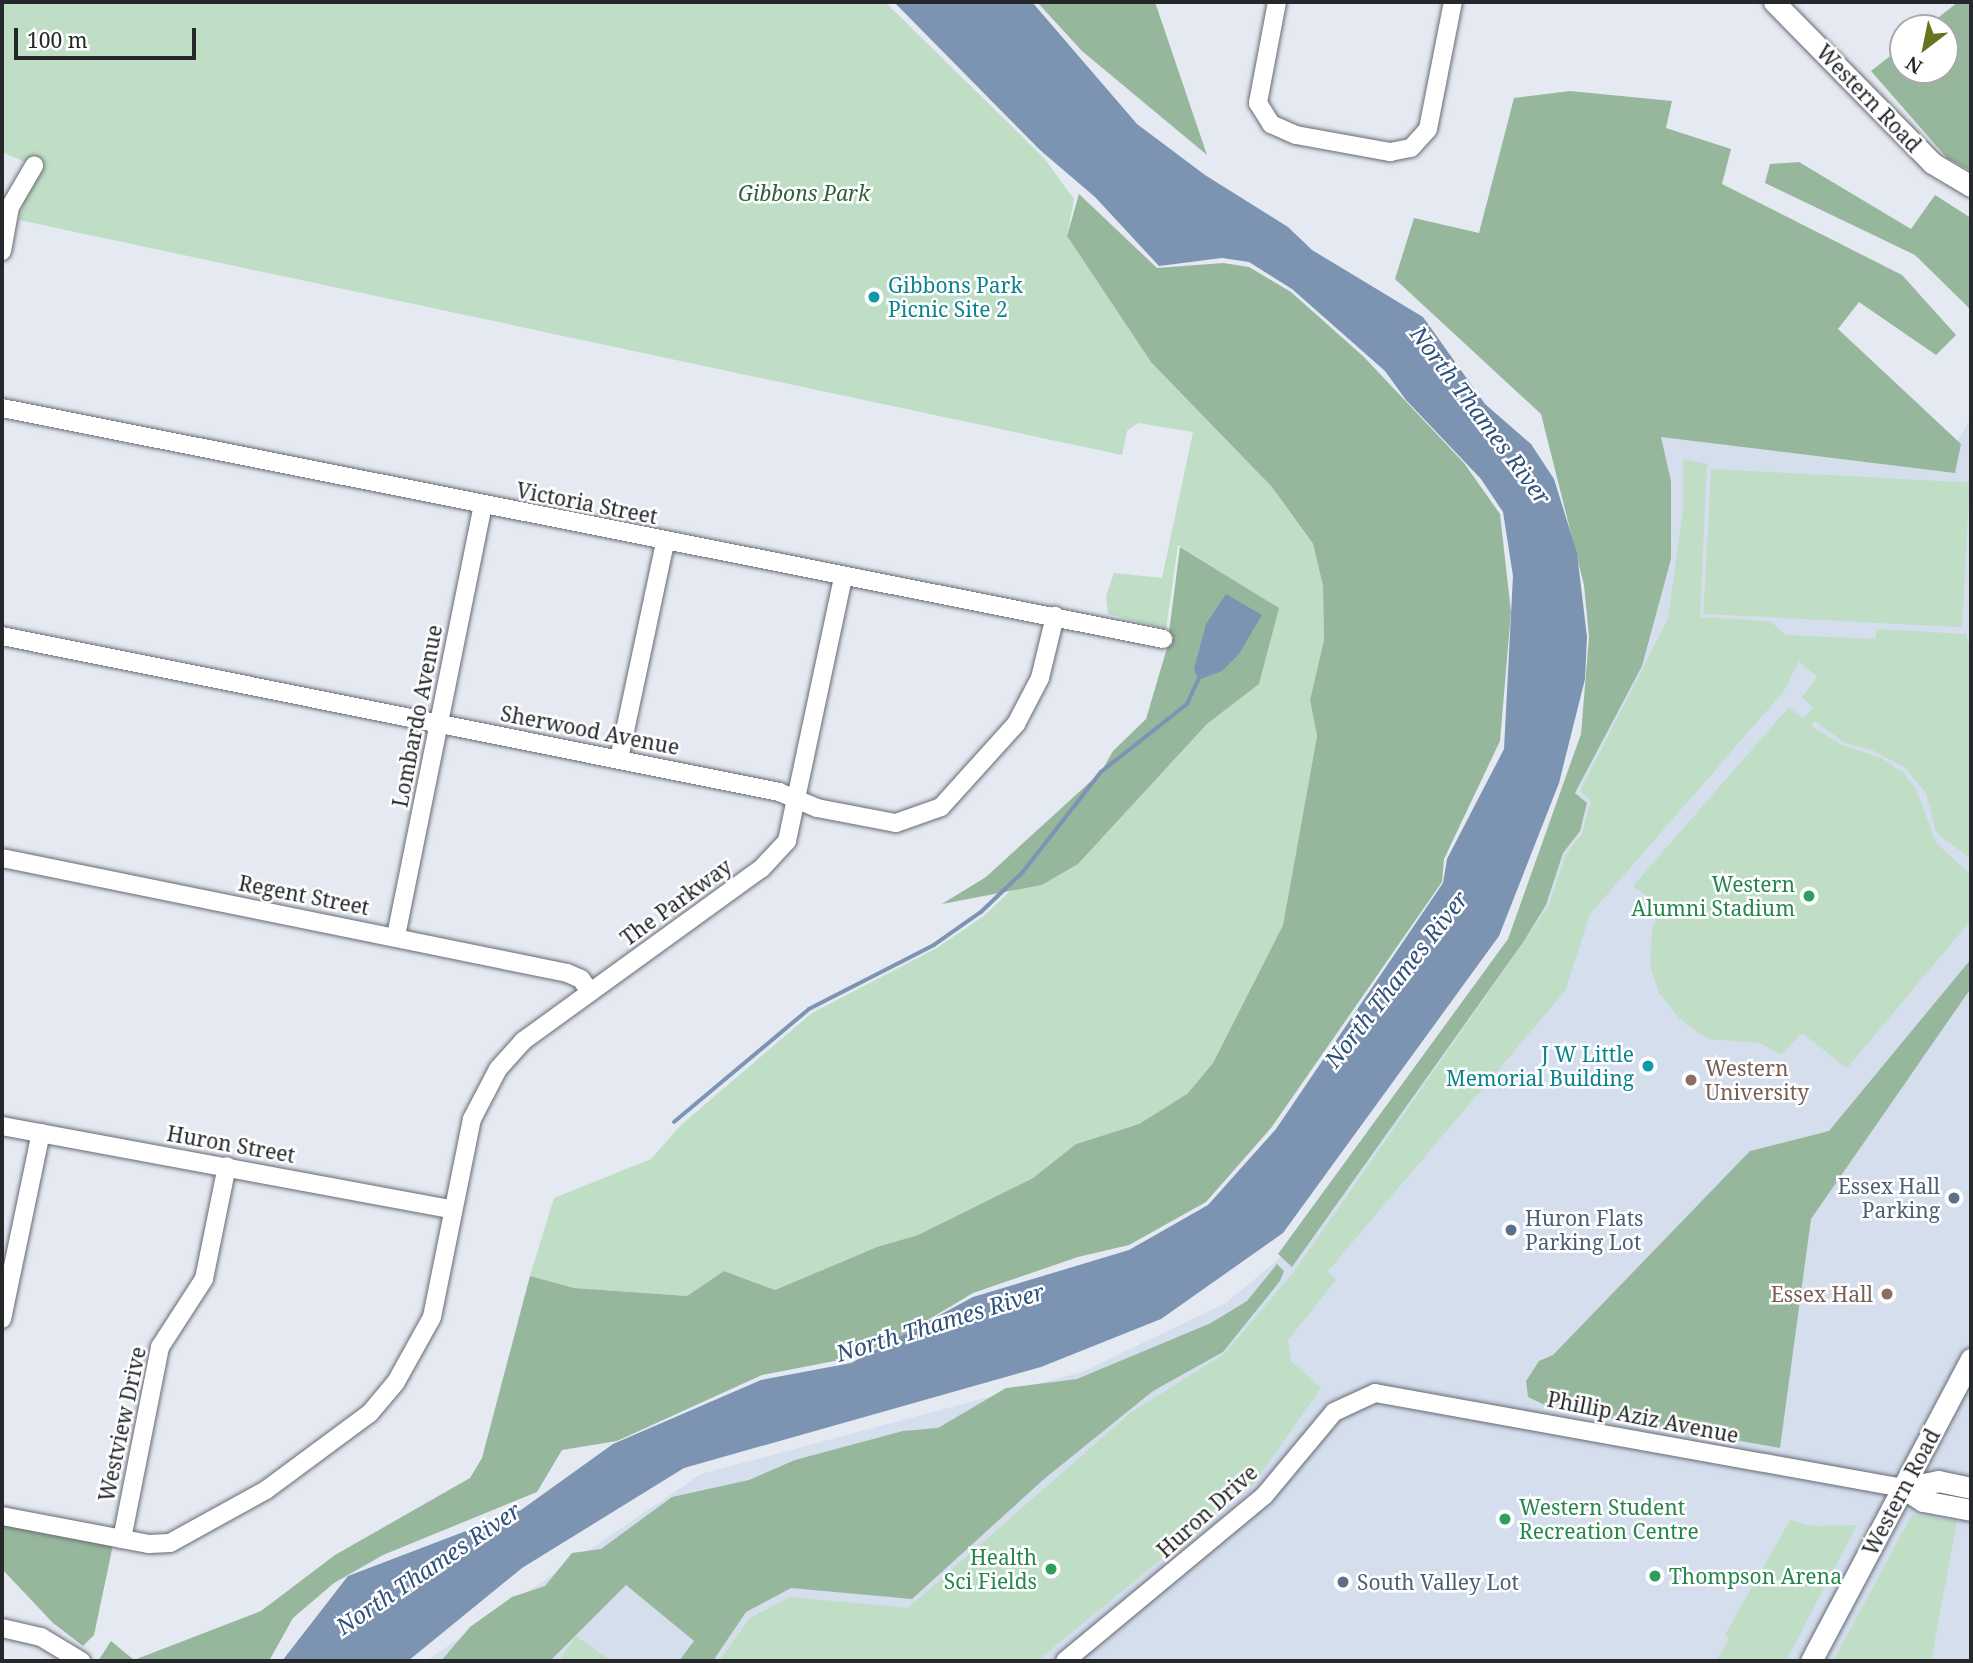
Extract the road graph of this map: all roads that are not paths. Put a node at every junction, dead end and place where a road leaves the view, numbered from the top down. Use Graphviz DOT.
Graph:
graph roads {
  1 [pos="1277,2"];
  2 [pos="1453,2"];
  3 [pos="1774,2"];
  4 [pos="34,166"];
  5 [pos="1971,186"];
  6 [pos="4,227"];
  7 [pos="2,251"];
  8 [pos="2,408"];
  9 [pos="483,505"];
  10 [pos="665,542"];
  11 [pos="844,578"];
  12 [pos="1055,616"];
  13 [pos="2,636"];
  14 [pos="1164,639"];
  15 [pos="439,722"];
  16 [pos="620,759"];
  17 [pos="798,800"];
  18 [pos="2,858"];
  19 [pos="397,936"];
  20 [pos="590,992"];
  21 [pos="2,1125"];
  22 [pos="41,1133"];
  23 [pos="227,1166"];
  24 [pos="452,1211"];
  25 [pos="2,1319"];
  26 [pos="1971,1359"];
  27 [pos="1375,1393"];
  28 [pos="1903,1488"];
  29 [pos="1971,1488"];
  30 [pos="1971,1510"];
  31 [pos="2,1516"];
  32 [pos="122,1539"];
  33 [pos="2,1628"];
  34 [pos="81,1661"];
  35 [pos="1065,1661"];
  36 [pos="1811,1661"];
  1 -- 2 [label="street"];
  3 -- 5 [label="main road, Western Road"];
  4 -- 6 [label="street"];
  6 -- 7 [label="street"];
  8 -- 9 [label="street, Victoria Street"];
  9 -- 10 [label="street, Victoria Street"];
  9 -- 15 [label="street, Lombardo Avenue"];
  10 -- 11 [label="street, Victoria Street"];
  10 -- 16 [label="street"];
  11 -- 12 [label="street, Victoria Street"];
  11 -- 17 [label="street, The Parkway"];
  12 -- 14 [label="street, Victoria Street"];
  12 -- 17 [label="street, Sherwood Avenue"];
  13 -- 15 [label="street, Sherwood Avenue"];
  15 -- 16 [label="street, Sherwood Avenue"];
  15 -- 19 [label="street, Lombardo Avenue"];
  16 -- 17 [label="street, Sherwood Avenue"];
  17 -- 20 [label="street, The Parkway"];
  18 -- 19 [label="street, Regent Street"];
  19 -- 20 [label="street, Regent Street"];
  20 -- 24 [label="street, The Parkway"];
  21 -- 22 [label="street, Huron Street"];
  22 -- 23 [label="street, Huron Street"];
  22 -- 25 [label="street"];
  23 -- 24 [label="street, Huron Street"];
  23 -- 32 [label="street, Westview Drive"];
  24 -- 32 [label="street, The Parkway"];
  26 -- 28 [label="main road, Western Road"];
  27 -- 28 [label="street, Phillip Aziz Avenue"];
  27 -- 35 [label="street, Huron Drive"];
  28 -- 29 [label="main road"];
  28 -- 30 [label="main road"];
  28 -- 36 [label="main road, Western Road"];
  31 -- 32 [label="street"];
  33 -- 34 [label="street"];
}
